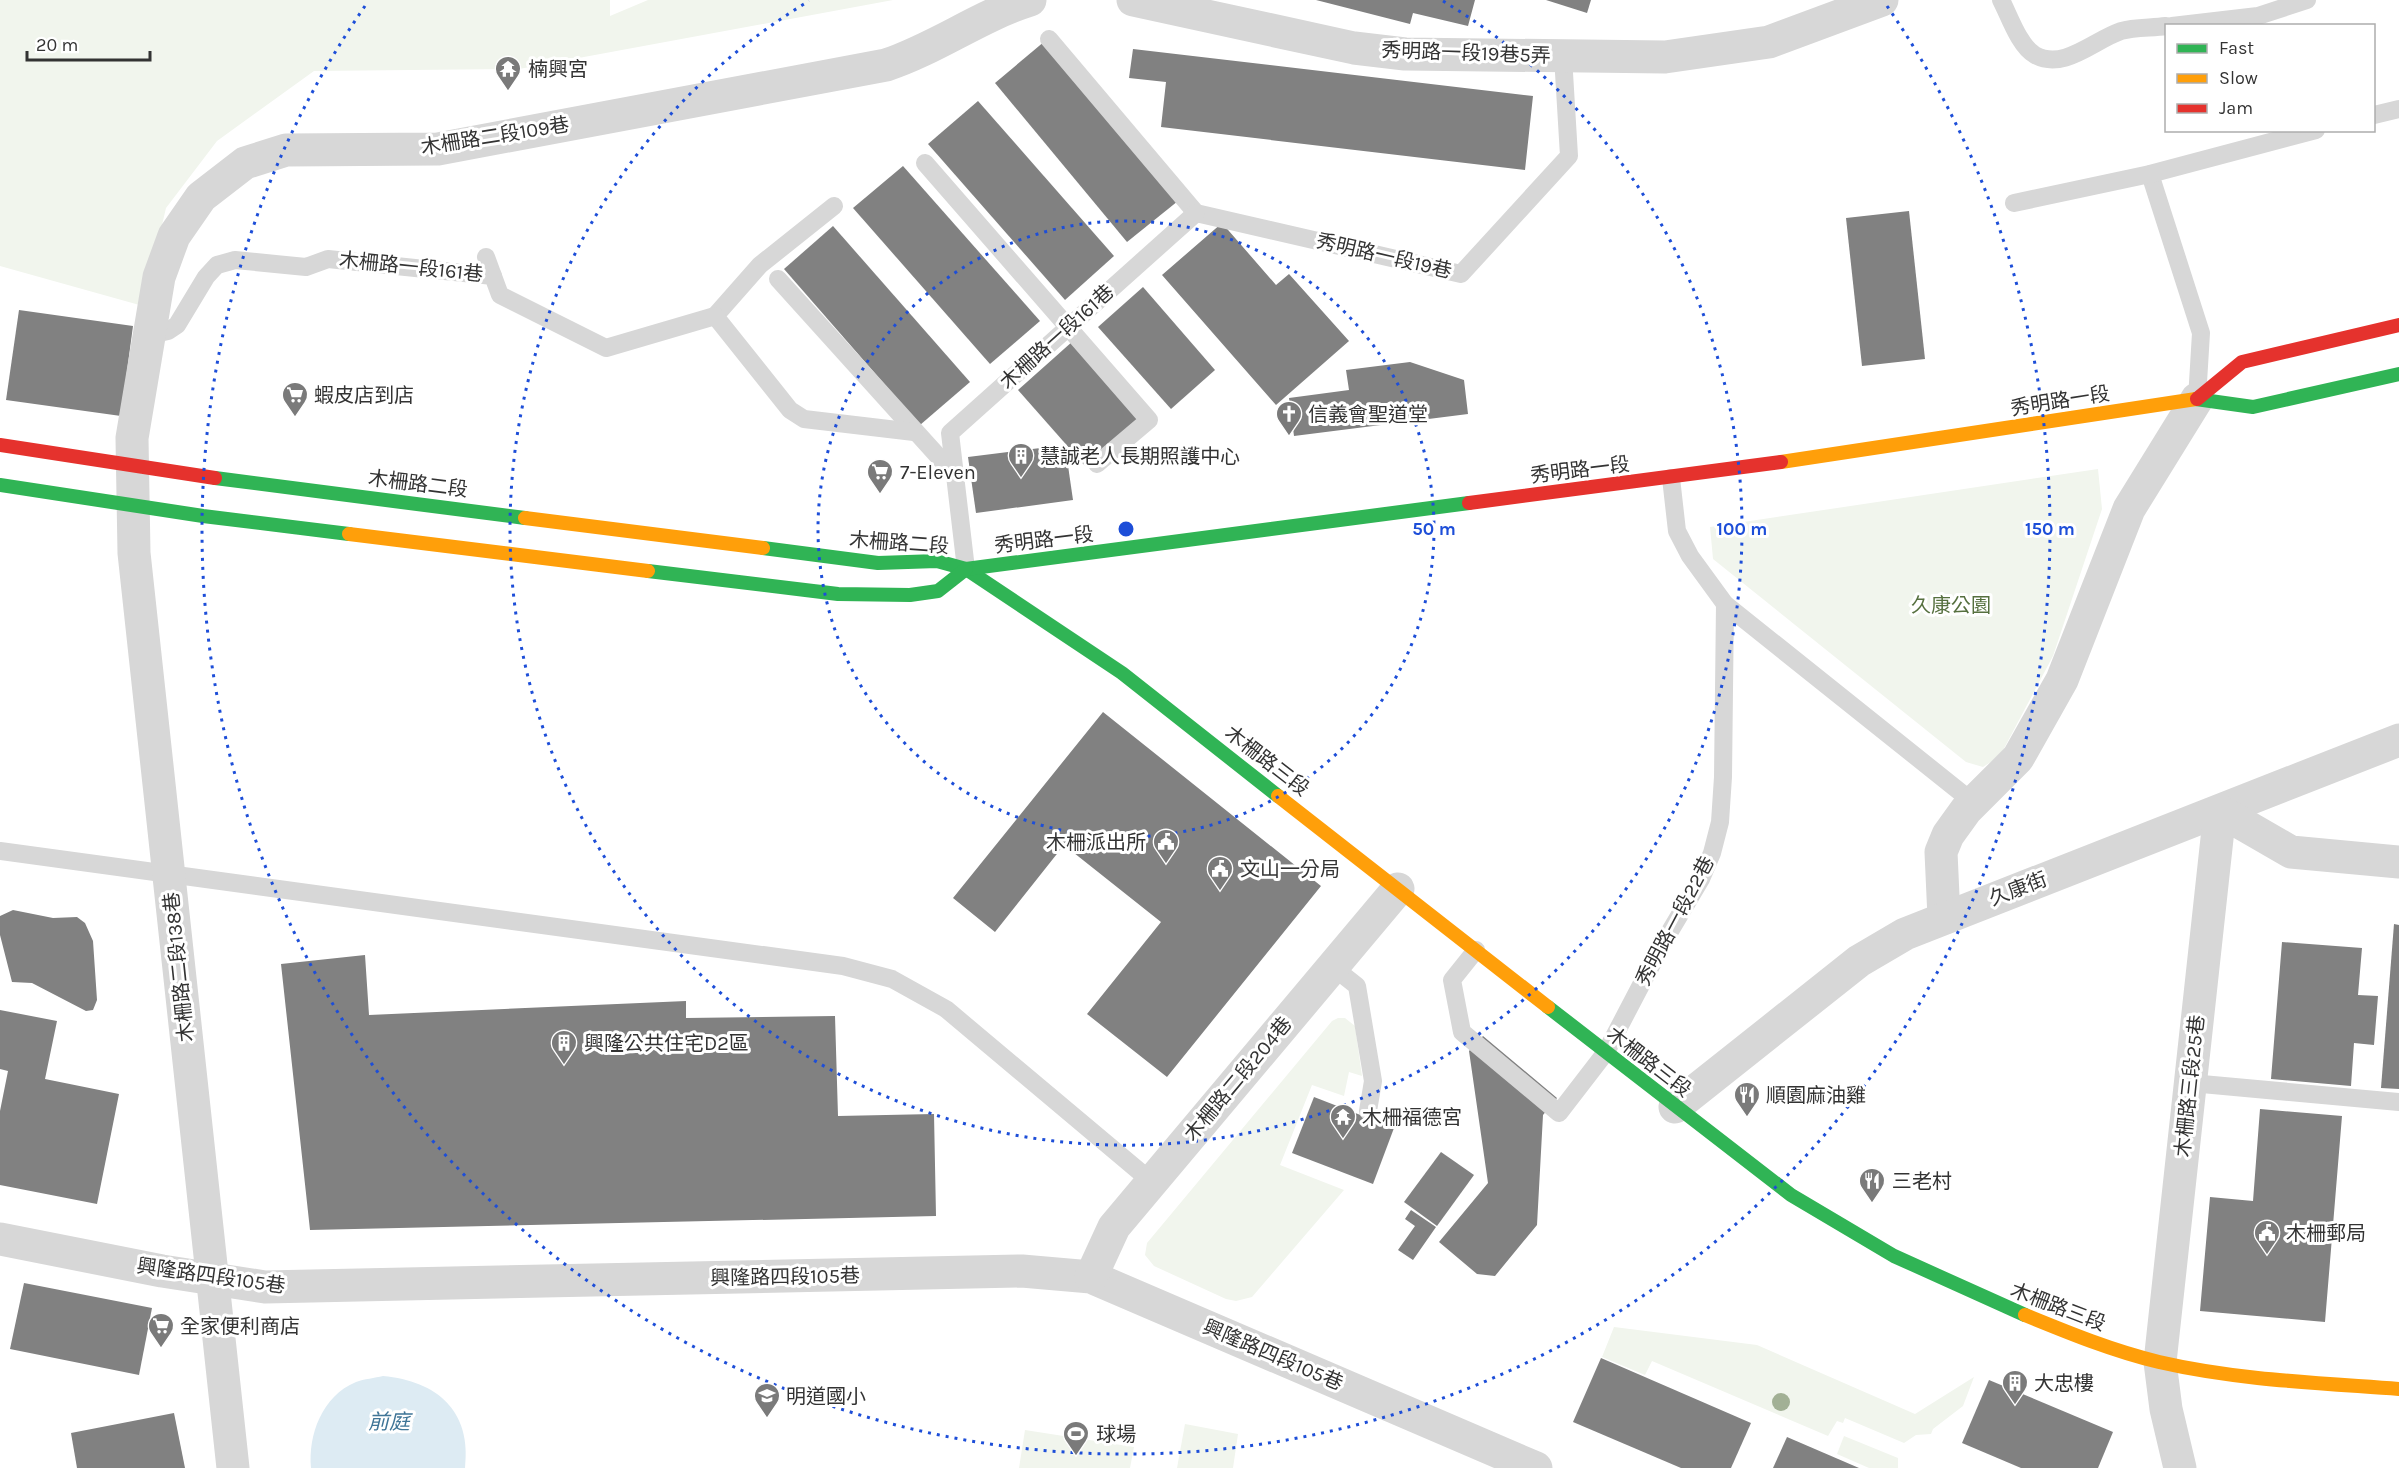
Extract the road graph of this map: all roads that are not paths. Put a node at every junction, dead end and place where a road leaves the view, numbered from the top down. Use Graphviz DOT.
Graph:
graph roads {
  1 [pos="1030,0"];
  2 [pos="1133,0"];
  3 [pos="1882,0"];
  4 [pos="2001,0"];
  5 [pos="2307,0"];
  6 [pos="1194,6"];
  7 [pos="2189,24"];
  8 [pos="2165,26"];
  9 [pos="1049,39"];
  10 [pos="1563,56"];
  11 [pos="2399,109"];
  12 [pos="2375,115"];
  13 [pos="2308,132"];
  14 [pos="925,163"];
  15 [pos="2150,174"];
  16 [pos="2014,203"];
  17 [pos="834,206"];
  18 [pos="1196,213"];
  19 [pos="486,257"];
  20 [pos="493,276"];
  21 [pos="778,279"];
  22 [pos="715,316"];
  23 [pos="2399,325"];
  24 [pos="1068,327"];
  25 [pos="150,335"];
  26 [pos="2399,374"];
  27 [pos="2197,399"];
  28 [pos="915,432"];
  29 [pos="0,445"];
  30 [pos="1097,464"];
  31 [pos="133,466"];
  32 [pos="955,475"];
  33 [pos="1671,478"];
  34 [pos="0,485"];
  35 [pos="133,506"];
  36 [pos="966,569"];
  37 [pos="1725,604"];
  38 [pos="2399,740"];
  39 [pos="1974,803"];
  40 [pos="2220,810"];
  41 [pos="0,851"];
  42 [pos="2399,862"];
  43 [pos="168,873"];
  44 [pos="1398,889"];
  45 [pos="1944,918"];
  46 [pos="1476,950"];
  47 [pos="1333,967"];
  48 [pos="1606,1052"];
  49 [pos="2191,1083"];
  50 [pos="2399,1102"];
  51 [pos="1676,1107"];
  52 [pos="1368,1111"];
  53 [pos="1152,1182"];
  54 [pos="0,1239"];
  55 [pos="1091,1277"];
  56 [pos="213,1280"];
  57 [pos="2160,1362"];
  58 [pos="2399,1389"];
  59 [pos="233,1468"];
  60 [pos="1536,1468"];
  61 [pos="2180,1468"];
  1 -- 25 [label="street, 木柵路二段109巷"];
  2 -- 6 [label="street"];
  3 -- 10 [label="street, 秀明路一段19巷5弄"];
  4 -- 8 [label="lane"];
  5 -- 7 [label="lane"];
  6 -- 10 [label="street, 秀明路一段19巷5弄"];
  9 -- 18 [label="lane"];
  10 -- 18 [label="lane, 秀明路一段19巷"];
  11 -- 12 [label="lane"];
  13 -- 15 [label="lane"];
  14 -- 24 [label="lane"];
  15 -- 16 [label="lane"];
  15 -- 27 [label="lane"];
  17 -- 22 [label="lane"];
  18 -- 24 [label="lane, 木柵路一段161巷"];
  19 -- 20 [label="lane, 木柵路一段161巷"];
  20 -- 22 [label="lane, 木柵路一段161巷"];
  20 -- 25 [label="lane, 木柵路一段161巷"];
  21 -- 28 [label="lane"];
  22 -- 28 [label="lane"];
  23 -- 27 [label="main road"];
  24 -- 30 [label="lane"];
  24 -- 32 [label="lane, 木柵路一段161巷"];
  25 -- 31 [label="street, 木柵路二段109巷"];
  26 -- 27 [label="main road, 秀明路一段"];
  27 -- 33 [label="main road, 秀明路一段"];
  27 -- 39 [label="street"];
  28 -- 32 [label="lane"];
  29 -- 31 [label="main road, 木柵路二段"];
  31 -- 35 [label="street, 木柵路二段138巷"];
  31 -- 36 [label="main road, 木柵路二段"];
  32 -- 36 [label="lane, 木柵路一段161巷"];
  33 -- 36 [label="main road, 秀明路一段"];
  33 -- 37 [label="lane"];
  34 -- 35 [label="main road, 木柵路二段"];
  35 -- 36 [label="main road, 木柵路二段"];
  35 -- 43 [label="street, 木柵路二段138巷"];
  36 -- 44 [label="main road, 木柵路三段"];
  37 -- 39 [label="lane"];
  37 -- 48 [label="lane, 秀明路一段22巷"];
  38 -- 40 [label="street, 久康街"];
  39 -- 45 [label="street"];
  40 -- 42 [label="street"];
  40 -- 45 [label="street, 久康街"];
  40 -- 49 [label="street, 木柵路三段25巷"];
  41 -- 43 [label="lane"];
  43 -- 53 [label="lane"];
  43 -- 56 [label="street, 木柵路二段138巷"];
  44 -- 46 [label="main road, 木柵路三段"];
  44 -- 47 [label="street, 木柵路二段204巷"];
  45 -- 51 [label="street, 久康街"];
  46 -- 48 [label="main road, 木柵路三段"];
  46 -- 48 [label="lane, 秀明路一段22巷"];
  47 -- 52 [label="lane"];
  47 -- 53 [label="street, 木柵路二段204巷"];
  48 -- 51 [label="main road, 木柵路三段"];
  49 -- 50 [label="lane"];
  49 -- 57 [label="street, 木柵路三段25巷"];
  51 -- 57 [label="main road, 木柵路三段"];
  53 -- 55 [label="street, 木柵路二段204巷"];
  54 -- 56 [label="street, 興隆路四段105巷"];
  55 -- 56 [label="street, 興隆路四段105巷"];
  55 -- 60 [label="street, 興隆路四段105巷"];
  56 -- 59 [label="street, 木柵路二段138巷"];
  57 -- 58 [label="main road, 木柵路三段"];
  57 -- 61 [label="street, 木柵路三段25巷"];
}
